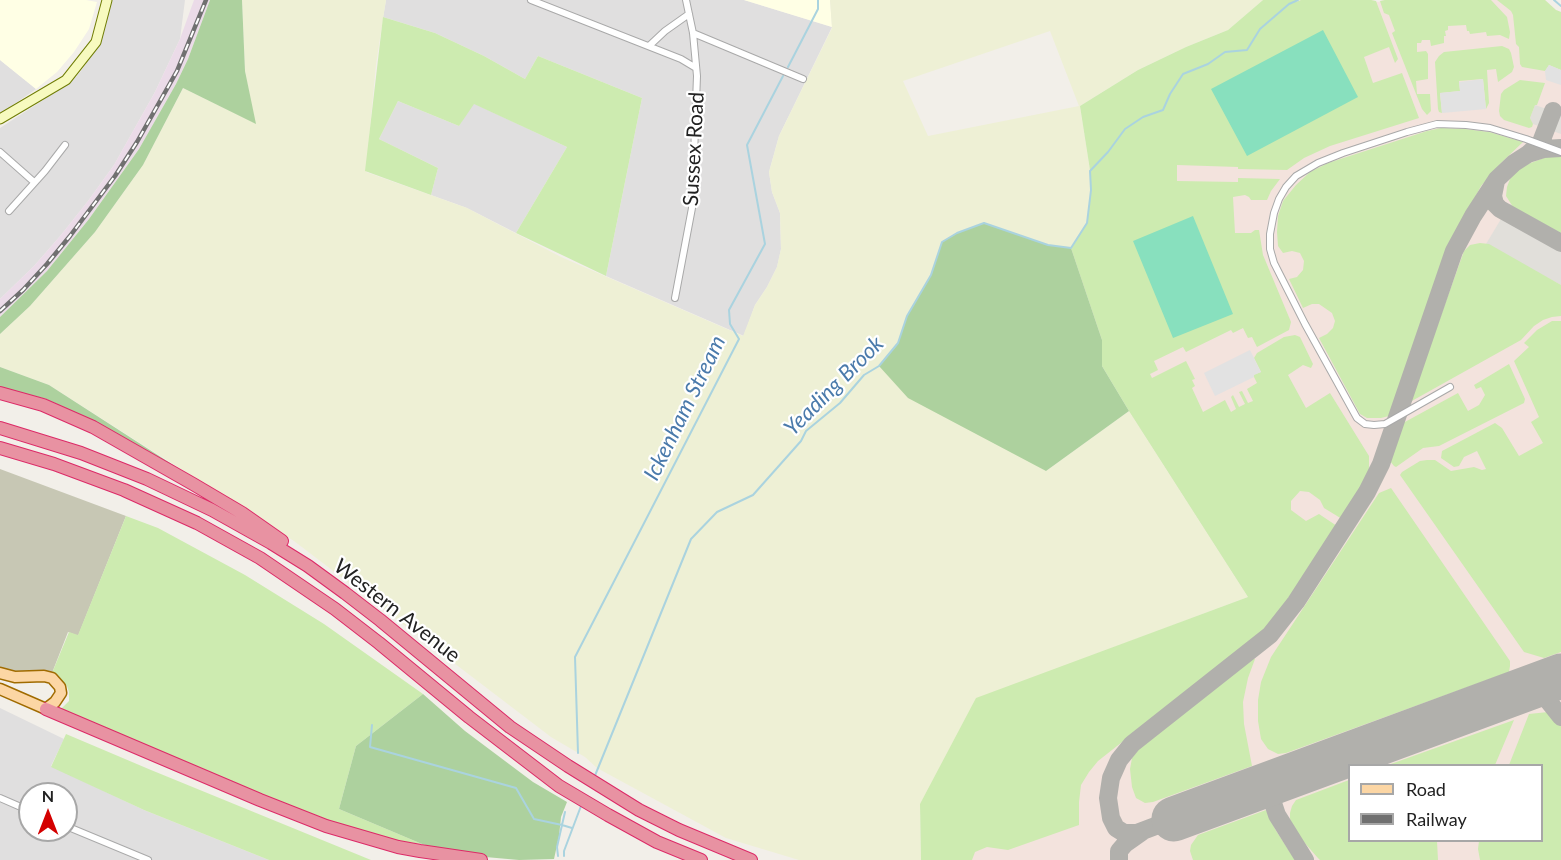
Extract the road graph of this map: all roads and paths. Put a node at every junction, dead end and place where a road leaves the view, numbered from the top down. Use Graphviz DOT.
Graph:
graph roads {
  1 [pos="106,0"];
  2 [pos="531,0"];
  3 [pos="686,0"];
  4 [pos="689,14"];
  5 [pos="693,33"];
  6 [pos="649,46"];
  7 [pos="695,57"];
  8 [pos="681,59"];
  9 [pos="696,68"];
  10 [pos="803,79"];
  11 [pos="0,119"];
  12 [pos="65,145"];
  13 [pos="0,152"];
  14 [pos="1561,152"];
  15 [pos="34,182"];
  16 [pos="9,211"];
  17 [pos="675,298"];
  18 [pos="1450,387"];
  19 [pos="0,393"];
  20 [pos="0,428"];
  21 [pos="0,448"];
  22 [pos="345,593"];
  23 [pos="0,673"];
  24 [pos="0,690"];
  25 [pos="46,709"];
  26 [pos="0,798"];
  27 [pos="18,805"];
  28 [pos="78,831"];
  29 [pos="148,860"];
  30 [pos="481,860"];
  31 [pos="701,860"];
  32 [pos="751,860"];
  1 -- 11 [label="main road"];
  2 -- 6 [label="street"];
  3 -- 4 [label="street, Sussex Road"];
  4 -- 5 [label="street, Sussex Road"];
  4 -- 6 [label="street"];
  5 -- 7 [label="street, Sussex Road"];
  5 -- 10 [label="street"];
  6 -- 8 [label="street"];
  7 -- 8 [label="street"];
  7 -- 9 [label="street, Sussex Road"];
  8 -- 9 [label="street"];
  9 -- 17 [label="street, Sussex Road"];
  12 -- 15 [label="street"];
  13 -- 15 [label="street"];
  14 -- 18 [label="street"];
  15 -- 16 [label="street"];
  19 -- 22 [label="highway"];
  20 -- 22 [label="highway, Western Avenue"];
  21 -- 31 [label="highway, Western Avenue"];
  22 -- 32 [label="highway, Western Avenue"];
  23 -- 25 [label="main road"];
  24 -- 25 [label="main road"];
  25 -- 30 [label="highway"];
  26 -- 27 [label="street"];
  28 -- 29 [label="street"];
}
